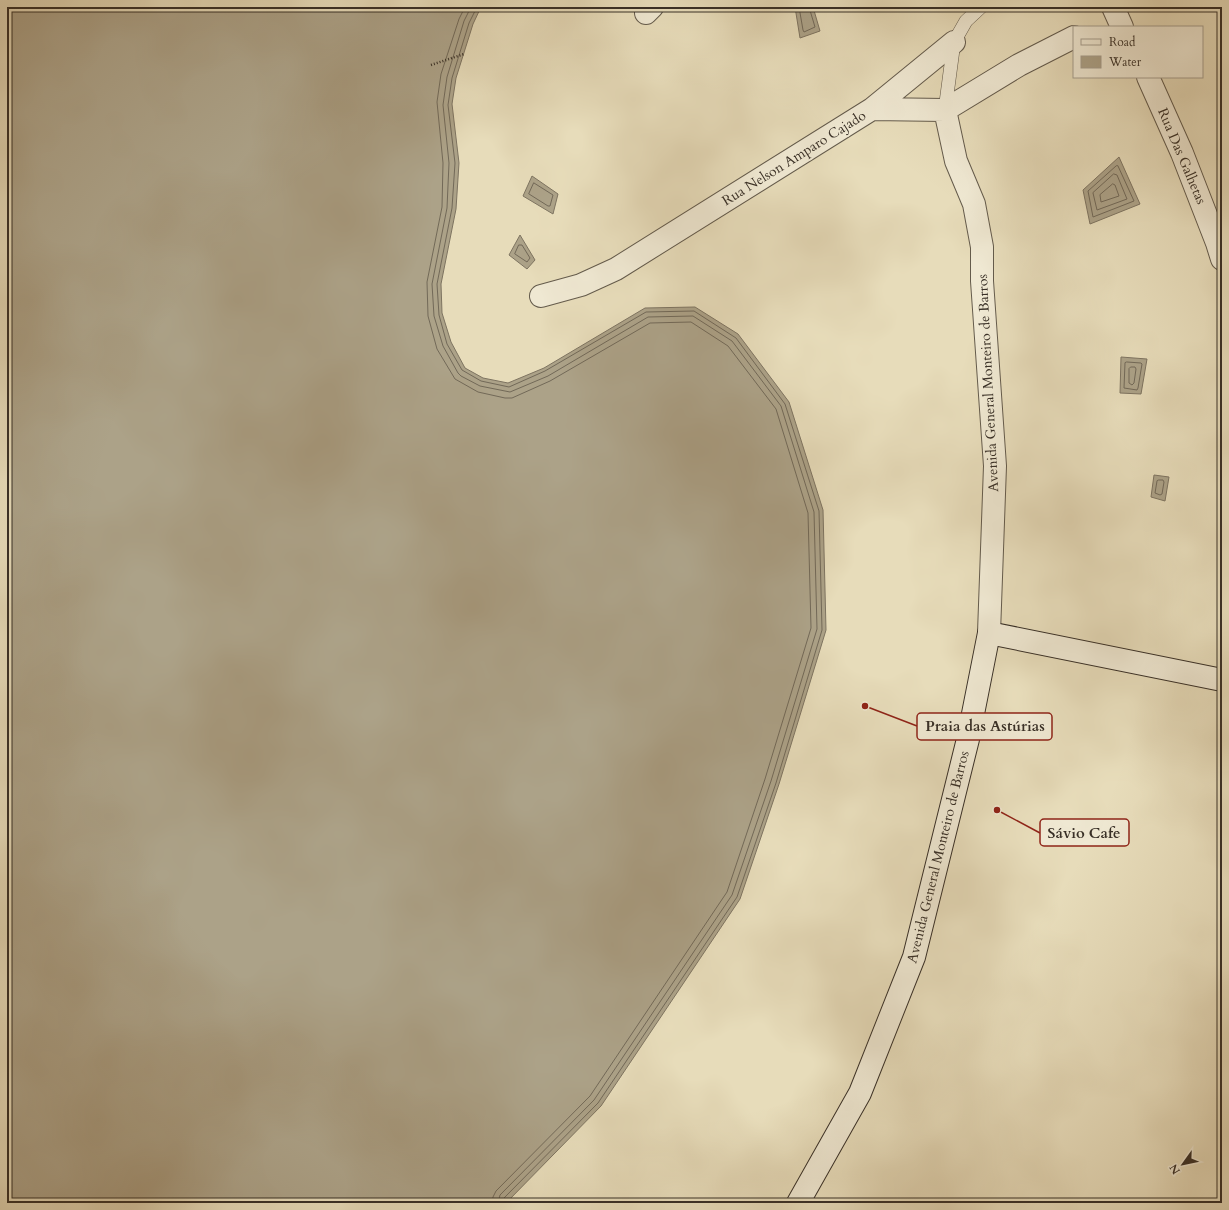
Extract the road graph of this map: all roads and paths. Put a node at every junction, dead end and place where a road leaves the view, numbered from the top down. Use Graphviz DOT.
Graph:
graph roads {
  1 [pos="981,7"];
  2 [pos="1113,7"];
  3 [pos="1122,26"];
  4 [pos="1073,38"];
  5 [pos="954,42"];
  6 [pos="464,54"];
  7 [pos="432,65"];
  8 [pos="1148,78"];
  9 [pos="872,109"];
  10 [pos="945,110"];
  11 [pos="1222,259"];
  12 [pos="541,296"];
  13 [pos="988,633"];
  14 [pos="1222,680"];
  15 [pos="798,1203"];
  1 -- 5 [label="lane"];
  2 -- 3 [label="street"];
  4 -- 10 [label="street"];
  5 -- 9 [label="street"];
  5 -- 10 [label="lane"];
  6 -- 7 [label="path"];
  8 -- 11 [label="street, Rua Das Galhetas"];
  9 -- 10 [label="street, Rua Nelson Amparo Cajado"];
  9 -- 12 [label="street, Rua Nelson Amparo Cajado"];
  10 -- 13 [label="street, Avenida General Monteiro de Barros"];
  13 -- 14 [label="street"];
  13 -- 15 [label="street, Avenida General Monteiro de Barros"];
}
